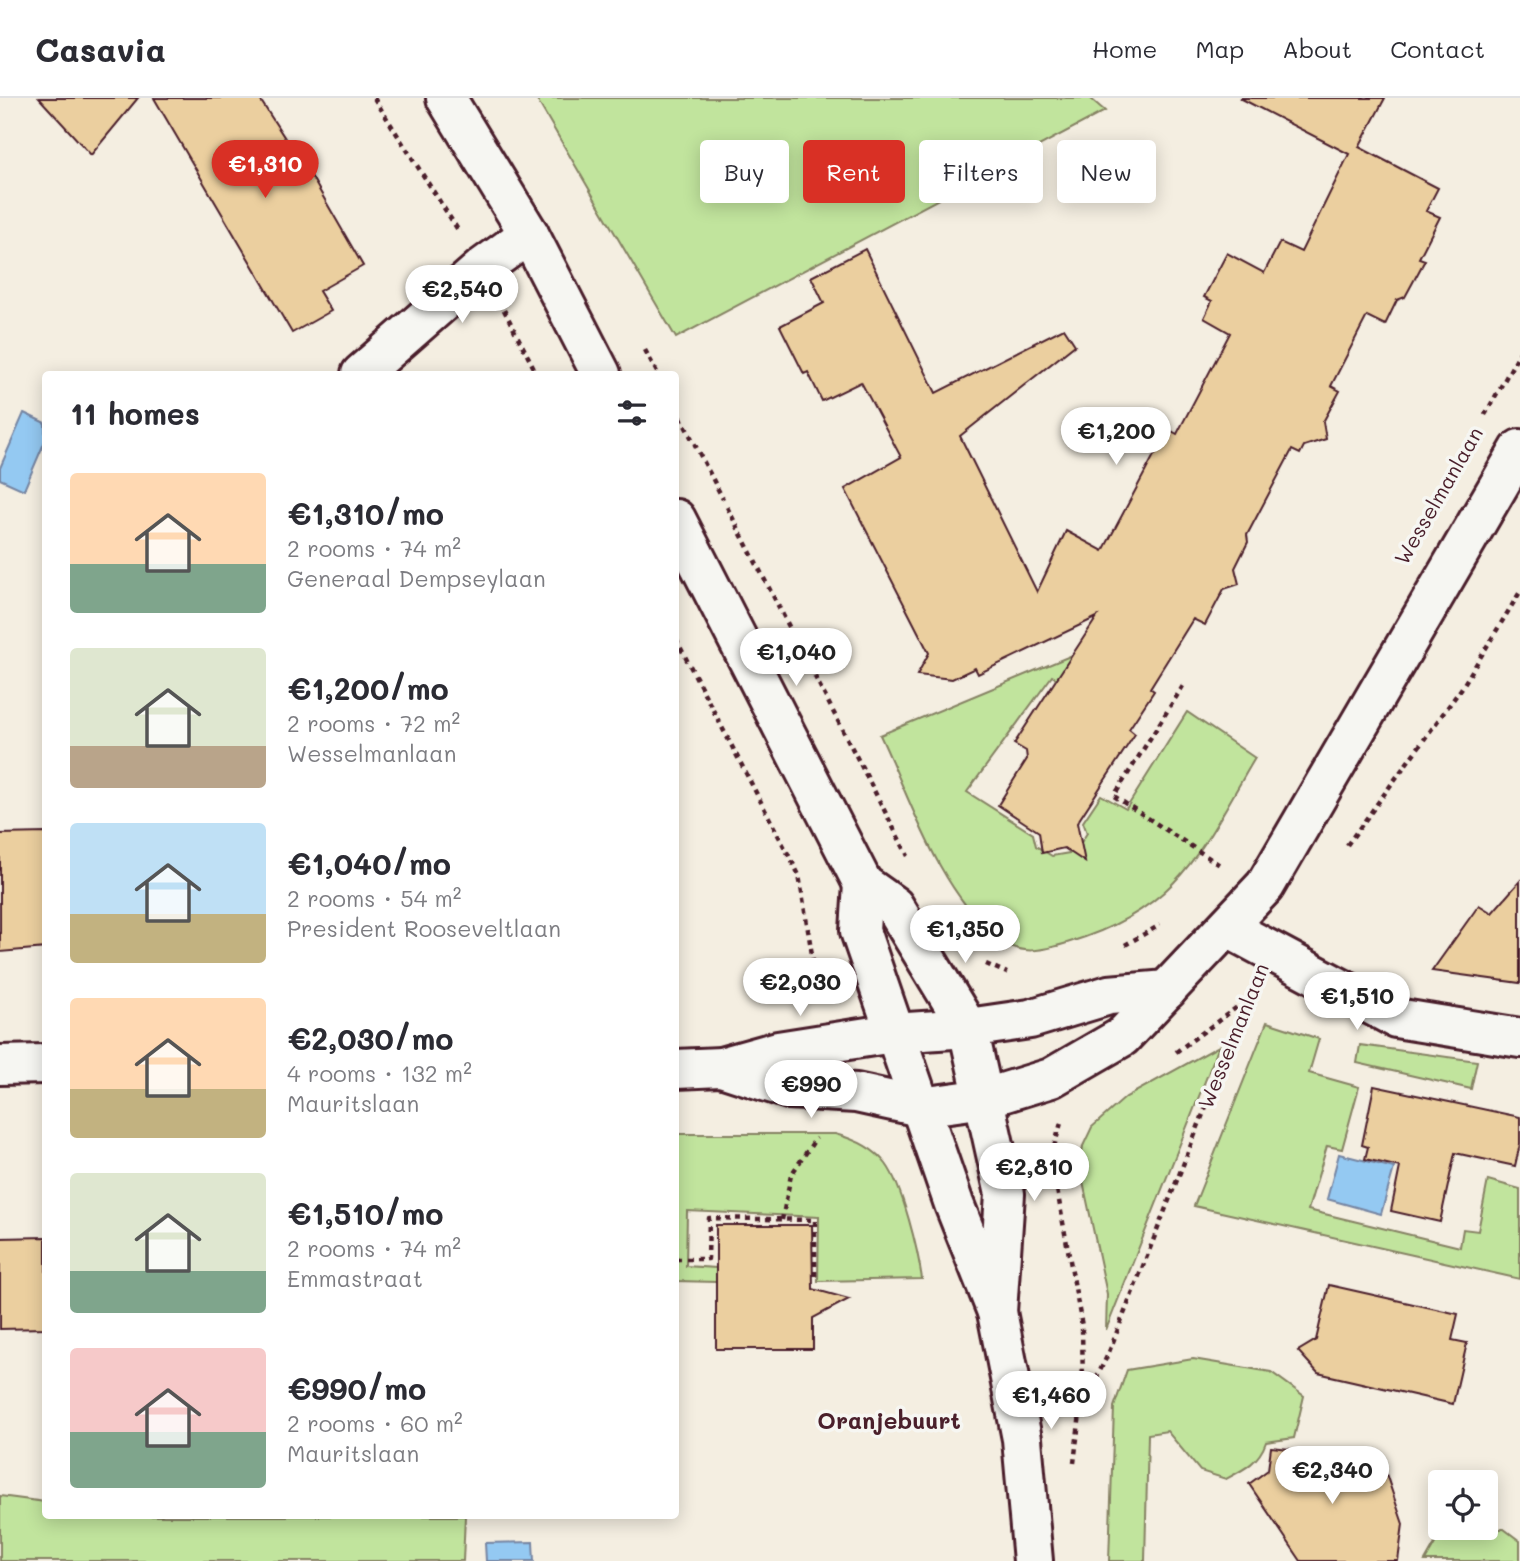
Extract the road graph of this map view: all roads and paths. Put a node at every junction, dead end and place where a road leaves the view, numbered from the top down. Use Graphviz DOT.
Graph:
graph roads {
  1 [pos="446,98"];
  2 [pos="529,234"];
  3 [pos="1520,352"];
  4 [pos="364,371"];
  5 [pos="599,371"];
  6 [pos="679,414"];
  7 [pos="1481,422"];
  8 [pos="1520,449"];
  9 [pos="679,525"];
  10 [pos="1520,592"];
  11 [pos="1183,687"];
  12 [pos="1341,852"];
  13 [pos="1227,854"];
  14 [pos="1220,865"];
  15 [pos="914,867"];
  16 [pos="1212,875"];
  17 [pos="863,884"];
  18 [pos="1169,918"];
  19 [pos="1228,928"];
  20 [pos="1116,949"];
  21 [pos="1269,953"];
  22 [pos="980,959"];
  23 [pos="1015,977"];
  24 [pos="1167,990"];
  25 [pos="968,1028"];
  26 [pos="893,1033"];
  27 [pos="1520,1038"];
  28 [pos="42,1064"];
  29 [pos="0,1065"];
  30 [pos="721,1067"];
  31 [pos="679,1069"];
  32 [pos="986,1098"];
  33 [pos="920,1107"];
  34 [pos="820,1133"];
  35 [pos="1054,1182"];
  36 [pos="782,1220"];
  37 [pos="679,1259"];
  38 [pos="815,1277"];
  39 [pos="997,1312"];
  40 [pos="1081,1411"];
  41 [pos="1073,1475"];
  42 [pos="1033,1561"];
  1 -- 2 [label="street"];
  2 -- 4 [label="street"];
  2 -- 5 [label="street"];
  3 -- 7 [label="path, Wesselmanlaan"];
  6 -- 15 [label="path"];
  8 -- 19 [label="street"];
  9 -- 17 [label="street"];
  10 -- 12 [label="path"];
  11 -- 14 [label="path"];
  13 -- 14 [label="path"];
  14 -- 16 [label="path"];
  17 -- 25 [label="street"];
  17 -- 26 [label="street"];
  18 -- 20 [label="path"];
  19 -- 21 [label="street"];
  19 -- 24 [label="street"];
  21 -- 27 [label="street"];
  21 -- 40 [label="path, Wesselmanlaan"];
  22 -- 23 [label="path"];
  24 -- 25 [label="street"];
  24 -- 32 [label="street"];
  25 -- 26 [label="street"];
  25 -- 32 [label="street"];
  26 -- 30 [label="street"];
  26 -- 33 [label="street"];
  28 -- 29 [label="street"];
  30 -- 31 [label="street"];
  30 -- 33 [label="street"];
  32 -- 33 [label="street"];
  32 -- 39 [label="street"];
  33 -- 39 [label="street"];
  34 -- 36 [label="path"];
  35 -- 40 [label="path"];
  36 -- 37 [label="path"];
  36 -- 38 [label="path"];
  39 -- 42 [label="street"];
  40 -- 41 [label="path"];
}
